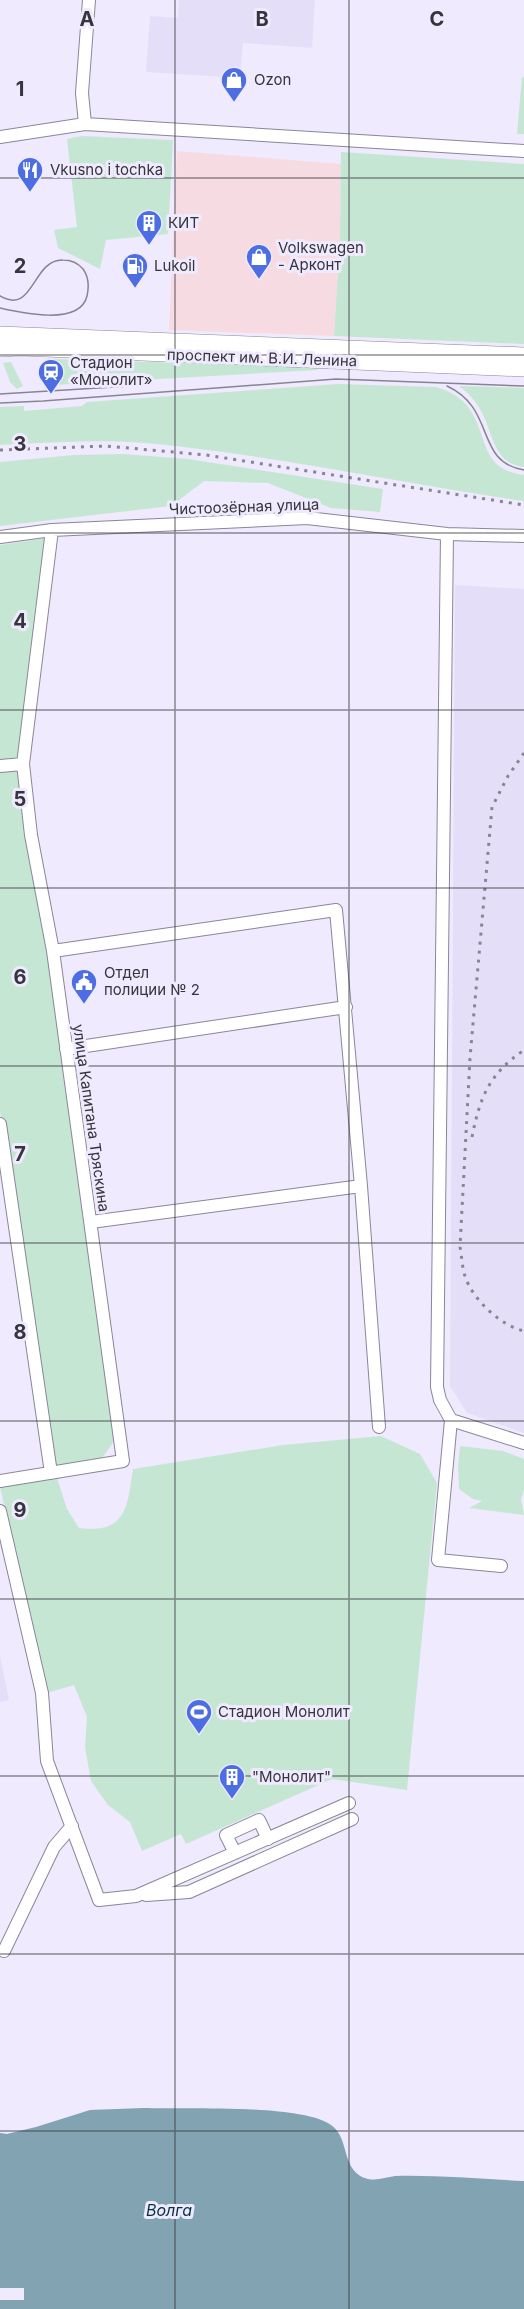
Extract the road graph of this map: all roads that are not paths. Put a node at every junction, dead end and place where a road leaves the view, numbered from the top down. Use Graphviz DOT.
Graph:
graph roads {
  1 [pos="89,0"];
  2 [pos="85,124"];
  3 [pos="0,138"];
  4 [pos="524,151"];
  5 [pos="0,334"];
  6 [pos="0,349"];
  7 [pos="524,355"];
  8 [pos="524,369"];
  9 [pos="52,530"];
  10 [pos="447,534"];
  11 [pos="524,536"];
  12 [pos="0,537"];
  13 [pos="23,764"];
  14 [pos="0,766"];
  15 [pos="53,951"];
  16 [pos="346,1007"];
  17 [pos="66,1048"];
  18 [pos="0,1124"];
  19 [pos="361,1185"];
  20 [pos="91,1222"];
  21 [pos="451,1420"];
  22 [pos="379,1427"];
  23 [pos="524,1443"];
  24 [pos="51,1473"];
  25 [pos="0,1481"];
  26 [pos="0,1511"];
  27 [pos="501,1566"];
  28 [pos="349,1803"];
  29 [pos="352,1819"];
  30 [pos="72,1826"];
  31 [pos="243,1828"];
  32 [pos="268,1839"];
  33 [pos="252,1846"];
  34 [pos="235,1853"];
  35 [pos="182,1876"];
  36 [pos="189,1892"];
  37 [pos="136,1896"];
  38 [pos="4,1951"];
  1 -- 2 [label="street"];
  2 -- 3 [label="street"];
  2 -- 4 [label="street"];
  5 -- 7 [label="main road, проспект им. В.И. Ленина"];
  6 -- 8 [label="main road, проспект им. В.И. Ленина"];
  9 -- 10 [label="street, Чистоозёрная улица"];
  9 -- 12 [label="street, Чистоозёрная улица"];
  9 -- 13 [label="street, улица Капитана Тряскина"];
  10 -- 11 [label="street, Чистоозёрная улица"];
  10 -- 21 [label="street"];
  13 -- 14 [label="street"];
  13 -- 15 [label="street, улица Капитана Тряскина"];
  15 -- 16 [label="street"];
  15 -- 17 [label="street, улица Капитана Тряскина"];
  16 -- 17 [label="street"];
  16 -- 19 [label="street"];
  17 -- 20 [label="street, улица Капитана Тряскина"];
  18 -- 24 [label="street"];
  19 -- 20 [label="street"];
  19 -- 22 [label="street"];
  20 -- 24 [label="street, улица Капитана Тряскина"];
  21 -- 23 [label="street"];
  21 -- 27 [label="street"];
  24 -- 25 [label="street"];
  26 -- 30 [label="street"];
  28 -- 32 [label="street"];
  29 -- 36 [label="street"];
  30 -- 37 [label="street"];
  30 -- 38 [label="street"];
  31 -- 32 [label="street"];
  31 -- 33 [label="street"];
  31 -- 34 [label="street"];
  32 -- 33 [label="street"];
  33 -- 34 [label="street"];
  34 -- 35 [label="street"];
  35 -- 36 [label="street"];
  35 -- 37 [label="street"];
  36 -- 37 [label="street"];
}
